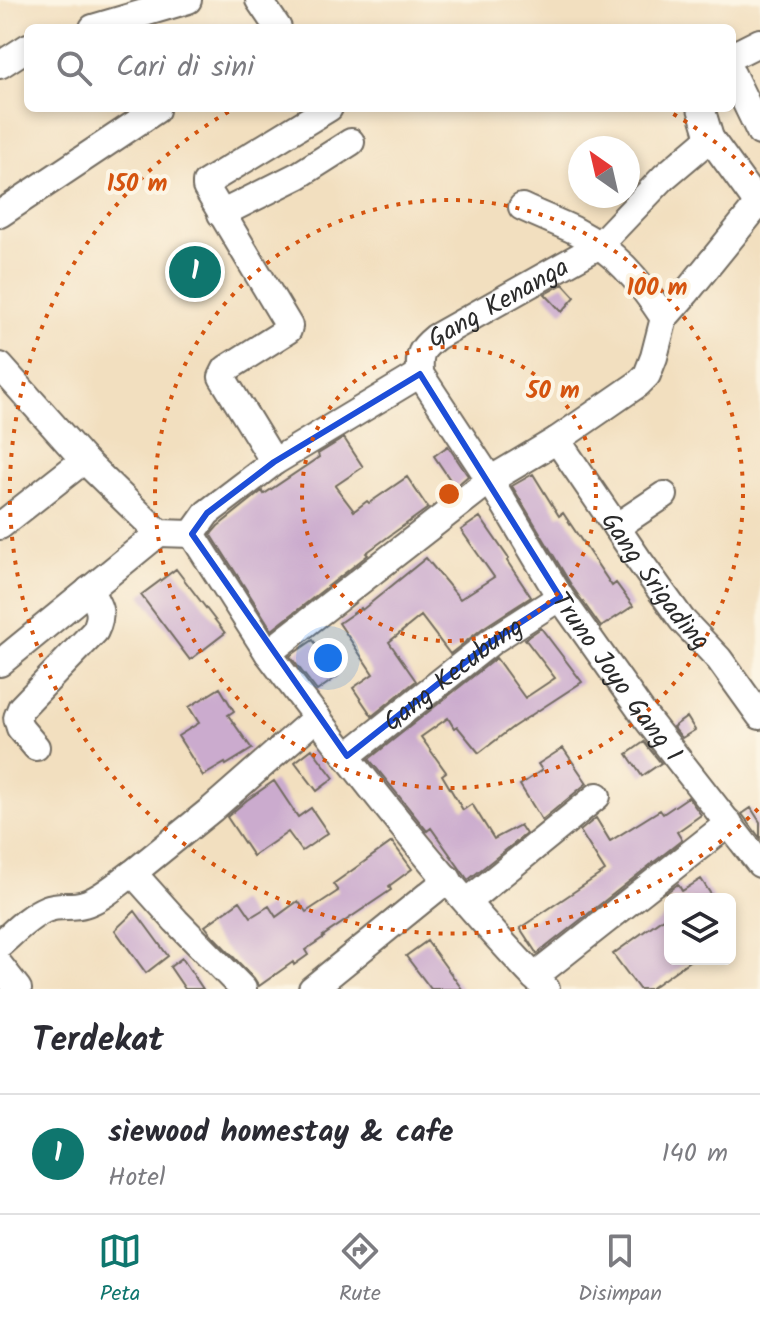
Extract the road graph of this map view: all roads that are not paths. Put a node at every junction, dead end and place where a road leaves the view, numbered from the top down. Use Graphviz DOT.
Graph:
graph roads {
  1 [pos="188,0"];
  2 [pos="259,0"];
  3 [pos="107,24"];
  4 [pos="275,24"];
  5 [pos="760,42"];
  6 [pos="24,50"];
  7 [pos="736,54"];
  8 [pos="0,65"];
  9 [pos="736,82"];
  10 [pos="153,112"];
  11 [pos="322,112"];
  12 [pos="702,112"];
  13 [pos="760,132"];
  14 [pos="710,138"];
  15 [pos="351,142"];
  16 [pos="757,206"];
  17 [pos="522,207"];
  18 [pos="0,214"];
  19 [pos="221,214"];
  20 [pos="598,246"];
  21 [pos="664,318"];
  22 [pos="0,366"];
  23 [pos="420,374"];
  24 [pos="557,440"];
  25 [pos="84,460"];
  26 [pos="274,462"];
  27 [pos="490,480"];
  28 [pos="664,495"];
  29 [pos="0,526"];
  30 [pos="616,527"];
  31 [pos="159,533"];
  32 [pos="192,534"];
  33 [pos="89,590"];
  34 [pos="560,597"];
  35 [pos="268,653"];
  36 [pos="0,663"];
  37 [pos="760,716"];
  38 [pos="317,717"];
  39 [pos="36,747"];
  40 [pos="347,756"];
  41 [pos="597,796"];
  42 [pos="729,823"];
  43 [pos="760,864"];
  44 [pos="133,873"];
  45 [pos="448,879"];
  46 [pos="467,902"];
  47 [pos="0,944"];
  48 [pos="0,966"];
  49 [pos="540,983"];
  50 [pos="18,989"];
  51 [pos="243,989"];
  52 [pos="312,989"];
  1 -- 3 [label="street"];
  2 -- 4 [label="street"];
  5 -- 7 [label="street"];
  6 -- 8 [label="street"];
  9 -- 13 [label="street"];
  10 -- 18 [label="street"];
  11 -- 19 [label="street"];
  12 -- 14 [label="street"];
  14 -- 16 [label="street"];
  14 -- 20 [label="street, Gang Kenanga"];
  15 -- 19 [label="street"];
  16 -- 21 [label="street"];
  17 -- 20 [label="street"];
  19 -- 26 [label="street"];
  20 -- 21 [label="street"];
  20 -- 23 [label="street, Gang Kenanga"];
  21 -- 24 [label="street"];
  22 -- 25 [label="street"];
  23 -- 26 [label="street"];
  23 -- 27 [label="street, Truno Joyo Gang I"];
  24 -- 27 [label="street"];
  24 -- 30 [label="street, Gang Srigading"];
  25 -- 29 [label="street"];
  25 -- 31 [label="street"];
  26 -- 32 [label="street"];
  27 -- 34 [label="street, Truno Joyo Gang I"];
  27 -- 35 [label="street"];
  28 -- 30 [label="street"];
  30 -- 37 [label="street, Gang Srigading"];
  31 -- 32 [label="street"];
  31 -- 33 [label="street"];
  32 -- 35 [label="street"];
  33 -- 36 [label="street"];
  33 -- 39 [label="street"];
  34 -- 40 [label="street, Gang Kecubung"];
  34 -- 42 [label="street, Truno Joyo Gang I"];
  35 -- 38 [label="street"];
  38 -- 40 [label="street"];
  38 -- 44 [label="street"];
  40 -- 45 [label="street"];
  41 -- 46 [label="street"];
  42 -- 43 [label="street, Truno Joyo Gang I"];
  42 -- 49 [label="street"];
  44 -- 47 [label="street"];
  44 -- 51 [label="street"];
  45 -- 46 [label="street"];
  45 -- 52 [label="street"];
  46 -- 49 [label="street"];
  48 -- 50 [label="street"];
}
